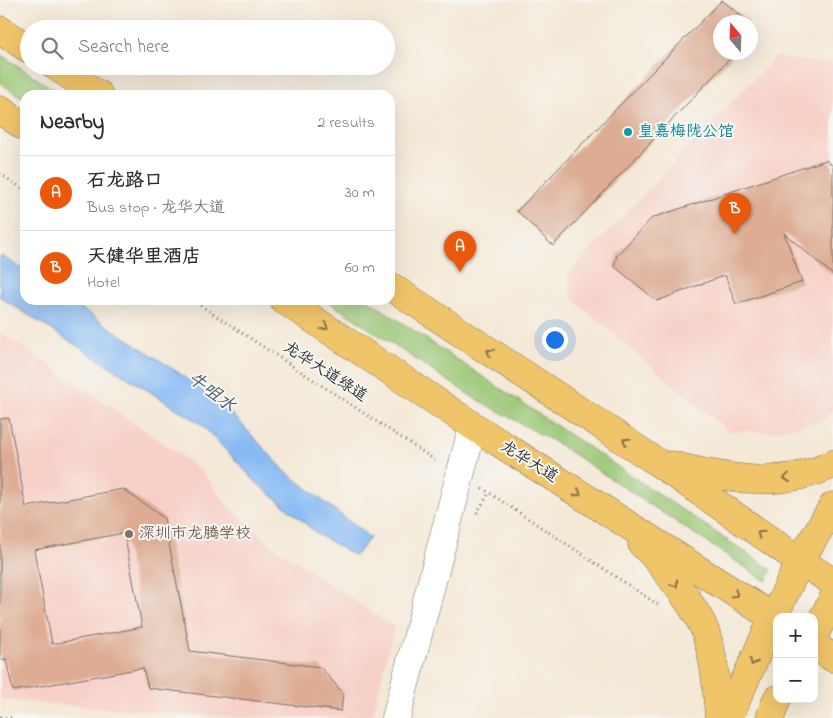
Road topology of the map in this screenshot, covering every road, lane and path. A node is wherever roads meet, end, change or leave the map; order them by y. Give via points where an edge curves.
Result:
1 (0, 30) edge
2 (20, 43) edge
3 (69, 75) edge
4 (91, 90) edge
5 (0, 110) edge
6 (20, 124) edge
7 (0, 174) edge
8 (20, 187) edge
9 (395, 289) edge
10 (200, 305) edge
11 (292, 305) edge
12 (473, 426) junction
13 (657, 462) junction
14 (833, 464) edge
15 (462, 477) junction
16 (833, 506) edge
17 (606, 510) junction
18 (800, 562) junction
19 (833, 582) edge
20 (833, 599) edge
21 (662, 607) dead end
22 (778, 613) edge
23 (773, 618) edge
24 (773, 623) edge
25 (818, 627) edge
26 (818, 649) edge
27 (833, 658) edge
28 (776, 703) edge
29 (0, 717) edge
30 (12, 718) edge
31 (396, 718) edge
32 (719, 718) edge
33 (728, 718) edge
34 (770, 718) edge

1 - 2 main road
3 - 4 main road
5 - 6 main road
7 - 8 path
13 -> 9 main road
10 - 15 path, 龙华大道绿道
11 -> 12 main road, 龙华大道
12 - 15 street
12 -> 17 main road, 龙华大道
14 -> 13 main road via 788,479 760,480
18 -> 13 main road
15 - 21 path, 龙华大道绿道
15 - 31 street
16 - 18 main road
17 -> 23 main road, 龙华大道
17 -> 32 main road via 652,554 704,630 716,677
18 - 19 main road
18 - 22 main road
20 - 25 main road
24 -> 33 main road
26 - 27 main road
28 - 34 main road
29 - 30 path

